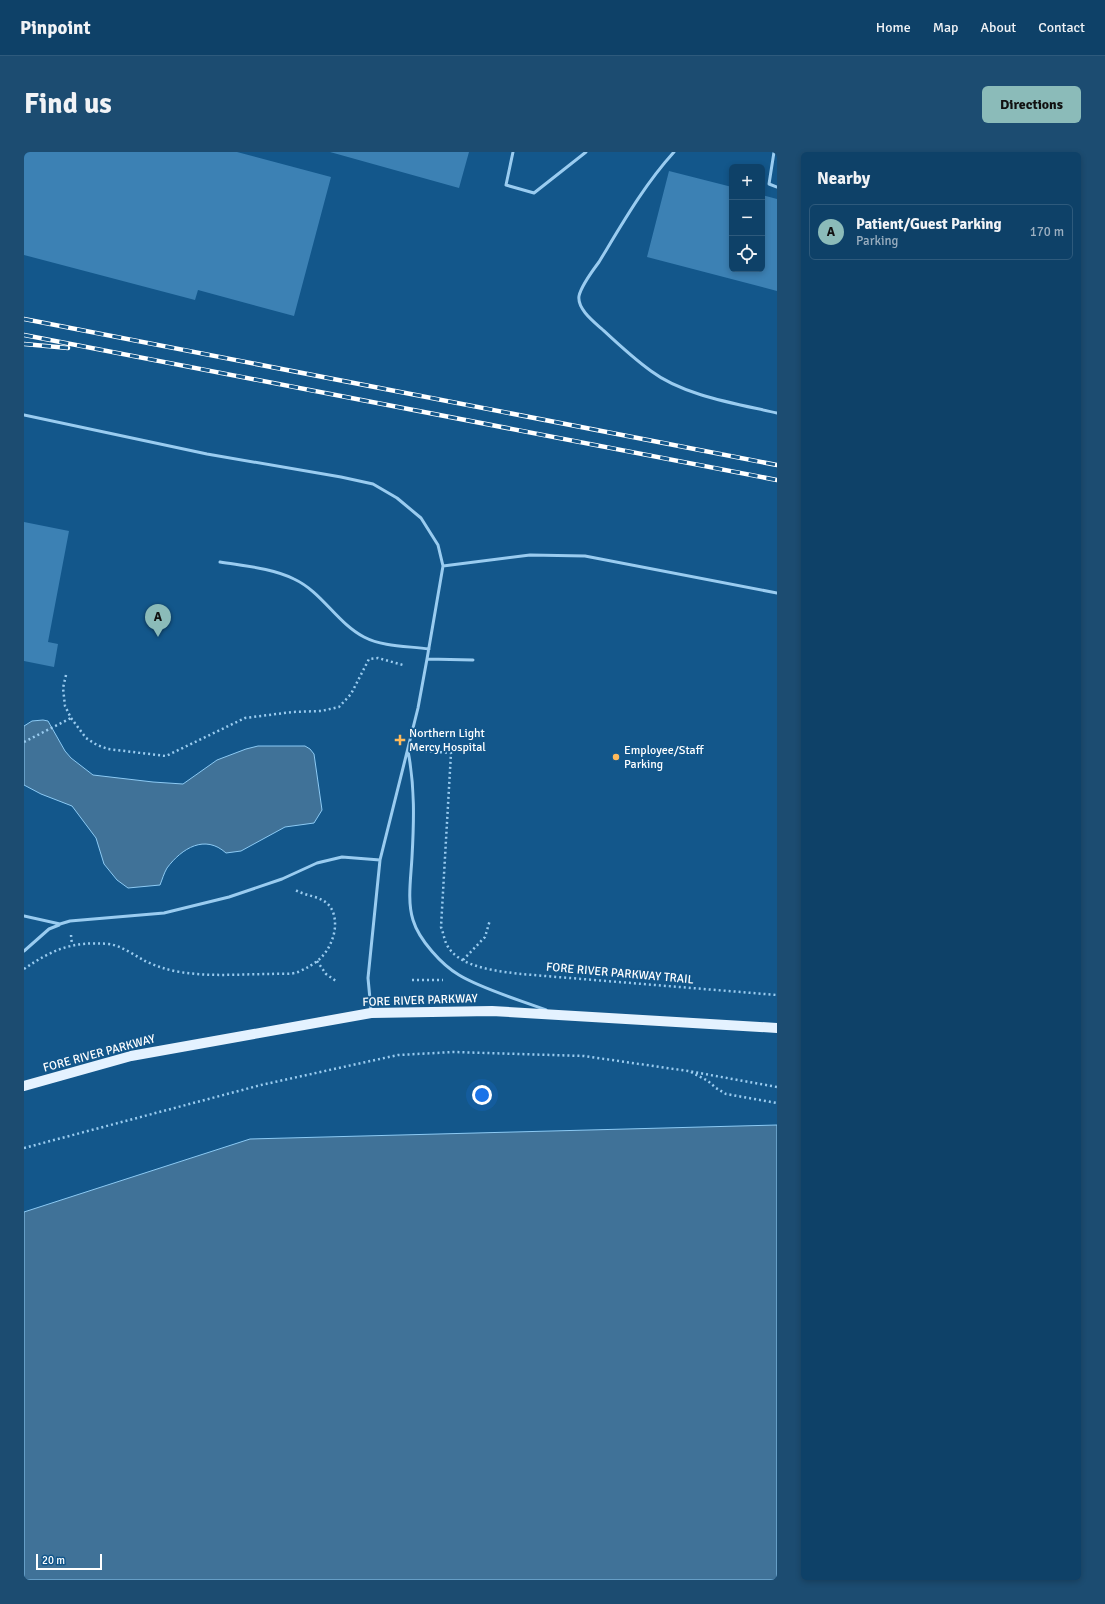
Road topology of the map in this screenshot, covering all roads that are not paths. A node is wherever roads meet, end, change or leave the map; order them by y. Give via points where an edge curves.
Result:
1 (513, 152) edge
2 (586, 152) edge
3 (674, 152) edge
4 (774, 152) edge
5 (777, 187) edge
6 (777, 413) edge
7 (24, 416) edge
8 (220, 562) dead end
9 (443, 566) junction
10 (777, 593) edge
11 (429, 649) junction
12 (427, 659) junction
13 (472, 660) dead end
14 (407, 750) junction
15 (380, 860) junction
16 (24, 916) edge
17 (60, 924) junction
18 (24, 951) edge
19 (371, 1013) junction
20 (556, 1014) junction
21 (777, 1028) edge
22 (24, 1086) edge

1 - 2 lane via 506,185 534,193
3 - 6 lane via 637,200 587,281 579,296 581,306 592,320 630,354 664,379 692,392
4 - 5 lane via 769,184
7 - 9 lane via 207,454 373,484 397,498 421,518 438,545
8 - 11 lane via 279,573 294,579 307,586 353,630 377,643
9 - 10 lane via 530,555 585,556
9 - 11 lane
11 - 12 lane
12 - 13 lane
12 - 14 lane
14 - 15 lane
14 - 20 lane via 415,805 410,898 413,921 438,958 459,975
15 - 17 lane via 342,857 317,863 282,879 201,905 164,913
15 - 19 lane via 368,978
16 - 17 lane
17 - 18 lane via 49,929
19 - 20 main road, FORE RIVER PARKWAY via 492,1011
19 - 22 main road, FORE RIVER PARKWAY via 131,1056
20 - 21 main road, FORE RIVER PARKWAY

